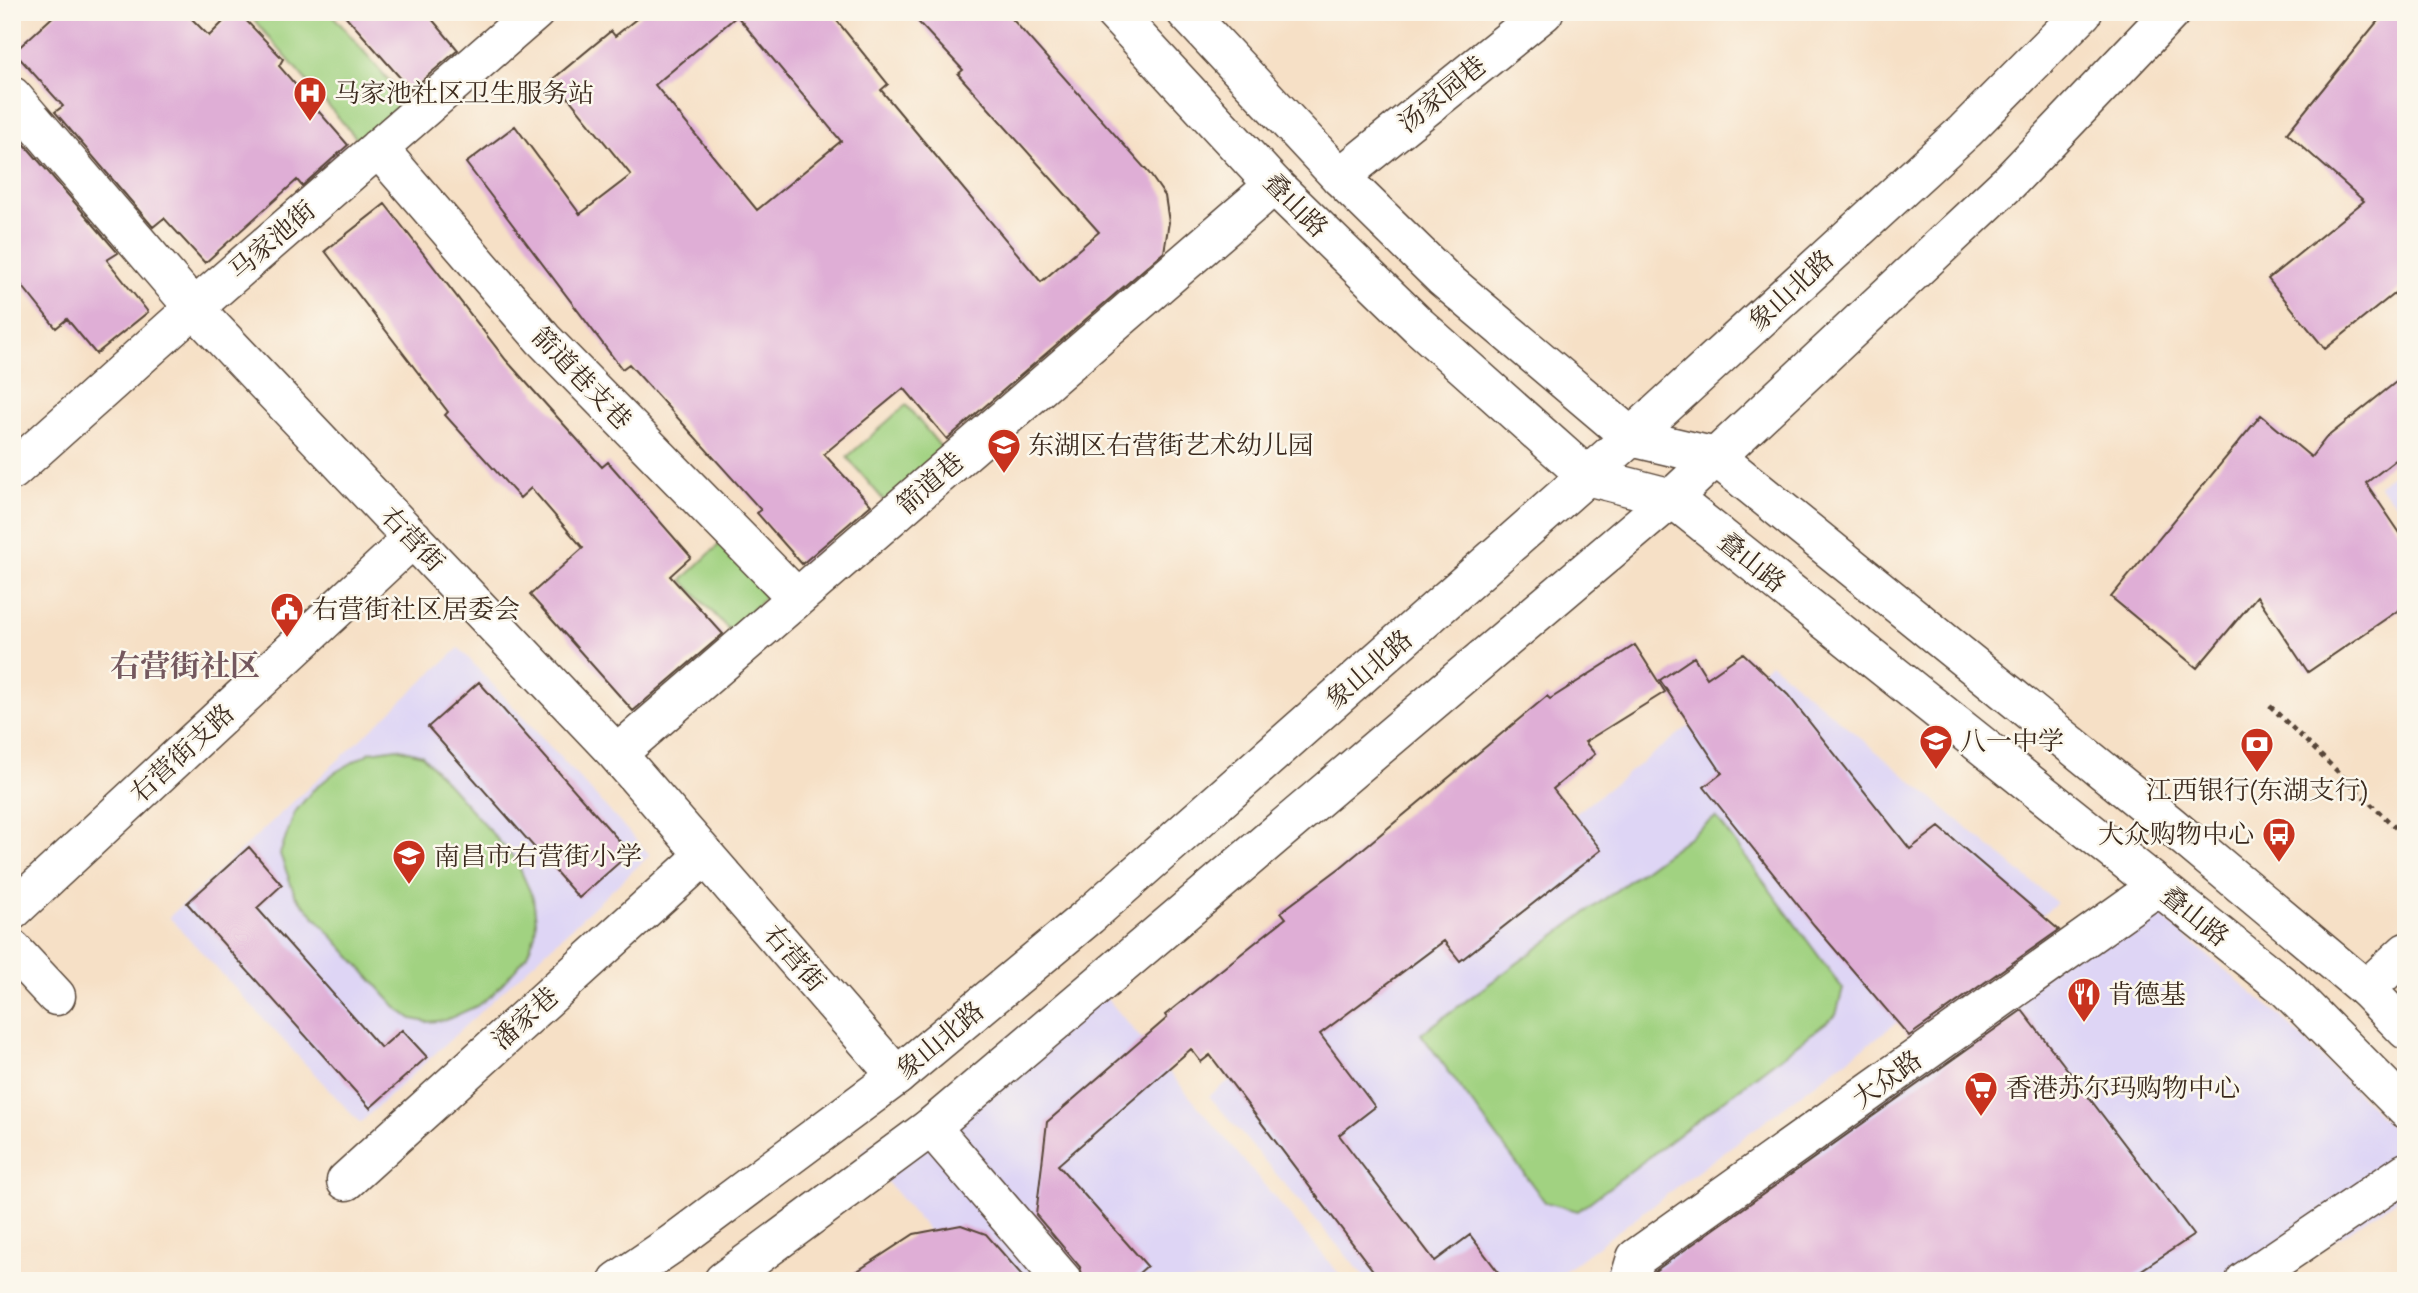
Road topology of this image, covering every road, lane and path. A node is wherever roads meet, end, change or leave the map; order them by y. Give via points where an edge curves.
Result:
1 (535, 12) edge
2 (1114, 12) edge
3 (1186, 12) edge
4 (1544, 12) edge
5 (2083, 12) edge
6 (2171, 12) edge
7 (12, 96) edge
8 (378, 148) junction
9 (1340, 177) junction
10 (1274, 185) junction
11 (194, 308) junction
12 (1631, 437) junction
13 (1716, 457) junction
14 (12, 471) edge
15 (1587, 476) junction
16 (1672, 498) junction
17 (413, 538) junction
18 (797, 598) junction
19 (2270, 706) dead end
20 (617, 754) junction
21 (2406, 838) edge
22 (705, 855) junction
23 (2158, 886) junction
24 (12, 911) edge
25 (12, 948) edge
26 (2406, 952) edge
27 (2366, 989) junction
28 (55, 996) dead end
29 (2406, 1030) edge
30 (897, 1076) junction
31 (2406, 1109) edge
32 (931, 1127) junction
33 (2406, 1172) edge
34 (346, 1181) dead end
35 (618, 1281) edge
36 (723, 1281) edge
37 (1063, 1281) edge
38 (1629, 1281) edge
39 (2245, 1281) edge

1 - 8 main road, 马家池街
2 - 10 main road, 叠山路
3 - 9 main road, 叠山路
4 - 9 main road, 汤家园巷
5 - 12 main road, 象山北路 via 1965,131
6 - 13 main road via 2009,182
7 - 11 main road, 右营街
8 - 11 main road, 马家池街
8 - 18 main road, 箭道巷支巷 via 543,339
9 - 12 main road, 叠山路 via 1443,278
10 - 15 main road, 叠山路 via 1419,326
10 - 18 main road, 箭道巷
11 - 14 main road, 马家池街
11 - 17 main road, 右营街
12 - 13 main road, 叠山路
12 - 15 main road, 象山北路
13 - 16 main road
13 - 27 main road, 叠山路
15 - 16 main road, 叠山路
15 - 30 main road, 象山北路 via 1089,916
16 - 23 main road, 叠山路
16 - 32 main road
17 - 20 main road, 右营街
17 - 24 main road, 右营街支路
18 - 20 main road, 箭道巷
19 - 21 path
20 - 22 main road, 右营街
22 - 30 main road, 右营街
22 - 34 main road, 潘家巷
23 - 31 main road, 叠山路 via 2287,989
23 - 38 main road, 大众路 via 1636,1258
25 - 28 main road
26 - 27 main road
27 - 29 main road, 叠山路
30 - 35 main road, 象山北路
32 - 36 main road
32 - 37 main road
33 - 39 main road

